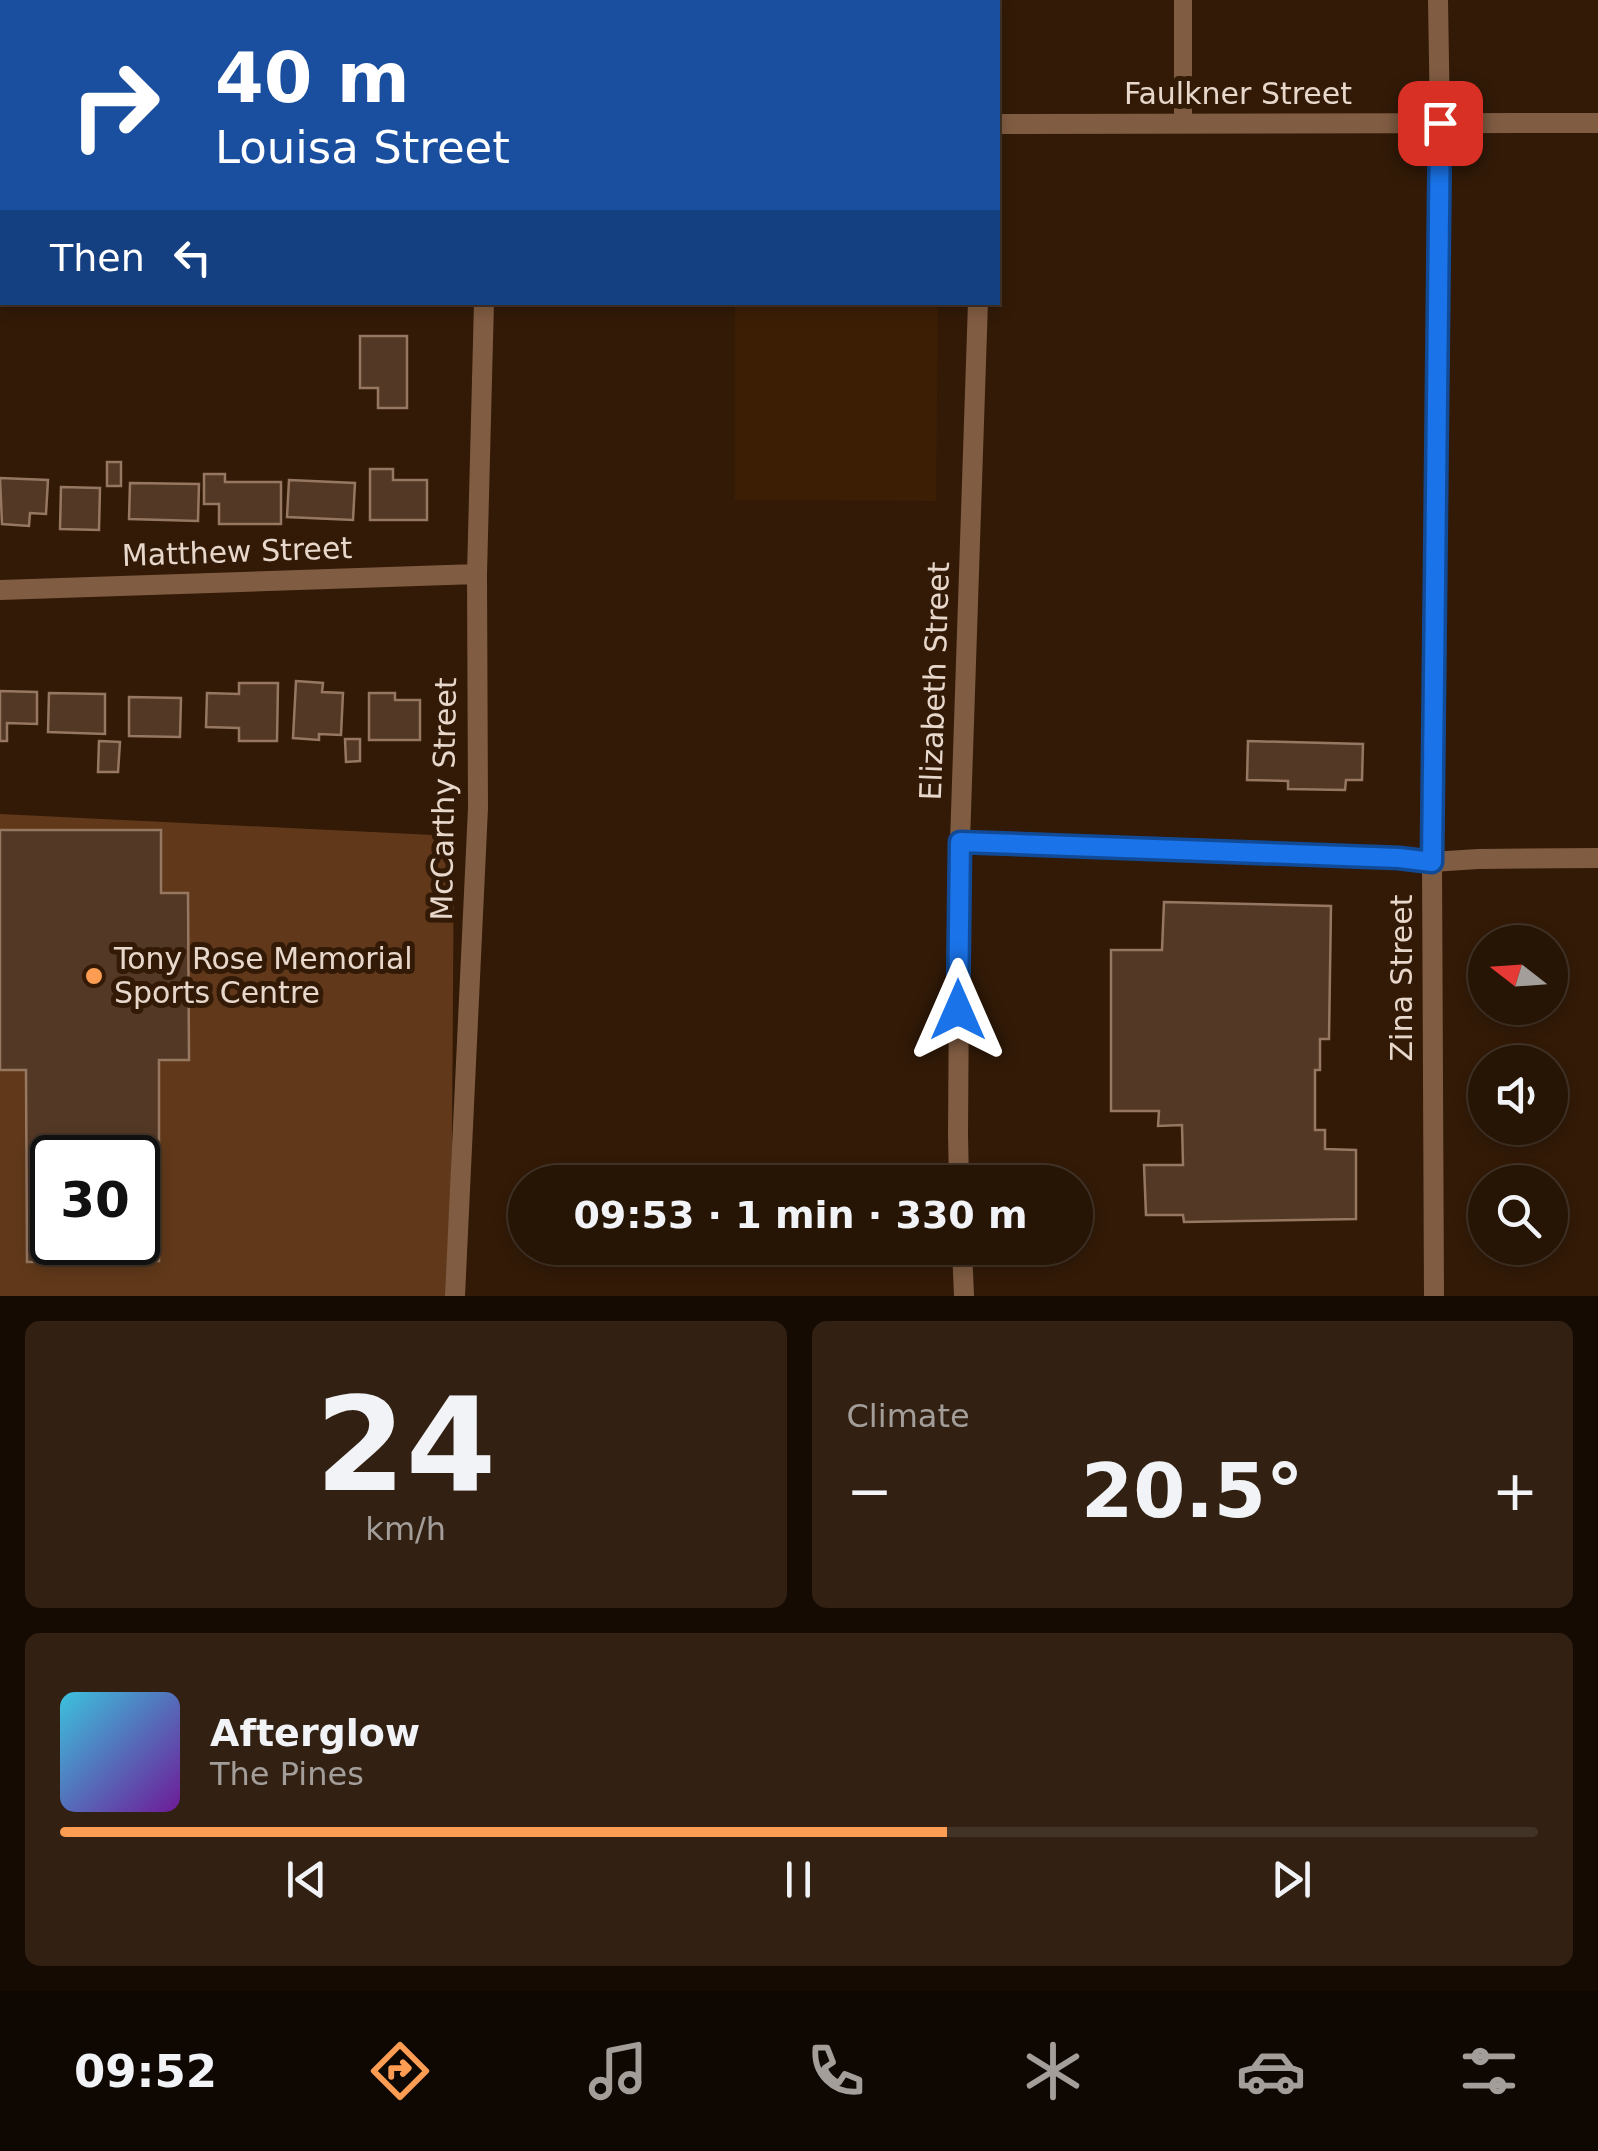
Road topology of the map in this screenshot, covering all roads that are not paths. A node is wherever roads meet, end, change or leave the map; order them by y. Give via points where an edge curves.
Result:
1 (1182, 0) edge
2 (1438, 0) edge
3 (1440, 123) junction
4 (1598, 123) edge
5 (1000, 124) edge
6 (1183, 124) junction
7 (484, 305) edge
8 (978, 305) edge
9 (477, 574) junction
10 (0, 590) edge
11 (960, 842) junction
12 (1598, 858) edge
13 (1432, 862) junction
14 (959, 1165) edge
15 (963, 1265) edge
16 (455, 1296) edge
17 (964, 1296) edge
18 (1434, 1296) edge

1 - 6 lane
2 - 3 street, Zina Street
3 - 4 street, Faulkner Street
3 - 6 street, Faulkner Street
3 - 13 street, Zina Street
5 - 6 street, Faulkner Street
7 - 9 street, McCarthy Street
8 - 11 street, Elizabeth Street
9 - 10 street, Matthew Street
9 - 16 street, McCarthy Street via 478,808
11 - 13 street
11 - 14 street, Elizabeth Street
12 - 13 street
13 - 18 street, Zina Street
15 - 17 street

